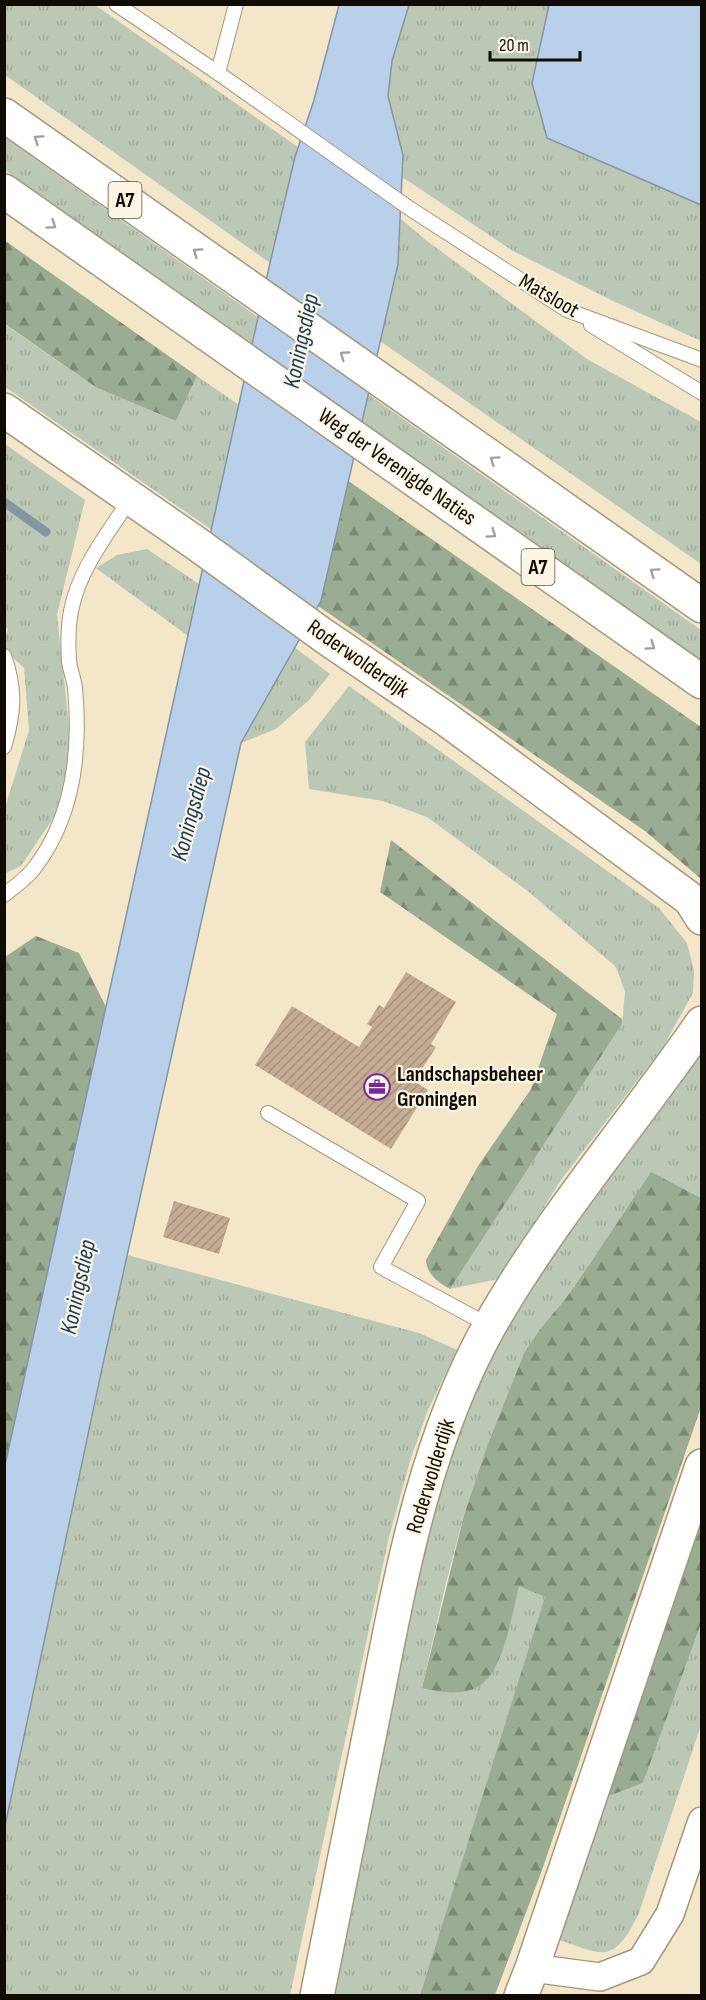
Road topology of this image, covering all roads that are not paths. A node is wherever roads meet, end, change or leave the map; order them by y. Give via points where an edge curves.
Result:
1 (116, 4) edge
2 (236, 4) edge
3 (218, 73) junction
4 (4, 115) edge
5 (4, 191) edge
6 (567, 310) junction
7 (702, 360) edge
8 (702, 393) edge
9 (4, 410) edge
10 (131, 498) junction
11 (702, 606) edge
12 (4, 656) edge
13 (702, 682) edge
14 (4, 747) edge
15 (4, 896) edge
16 (702, 918) edge
17 (702, 1023) edge
18 (268, 1113) dead end
19 (490, 1326) junction
20 (702, 1466) edge
21 (702, 1821) edge
22 (526, 1982) edge
23 (317, 1995) edge

1 - 3 lane, Matsloot
2 - 3 lane
3 - 6 lane, Matsloot via 409,208
11 -> 4 main road, A7
5 -> 13 main road, Weg der Verenigde Naties / A7
6 - 7 lane, Matsloot
6 - 8 lane
9 - 10 main road, Roderwolderdijk
10 - 15 lane via 90,561 72,610 68,636 75,688 76,745 63,818 30,873
10 - 16 main road, Roderwolderdijk via 447,719 690,899
12 - 14 lane via 13,681 11,723
17 - 19 main road, Roderwolderdijk via 561,1214
18 - 19 lane via 418,1201 381,1267
19 - 23 main road, Roderwolderdijk via 456,1395 428,1469 394,1609
20 - 22 main road
21 - 22 street via 670,1914 641,1961 600,1977

